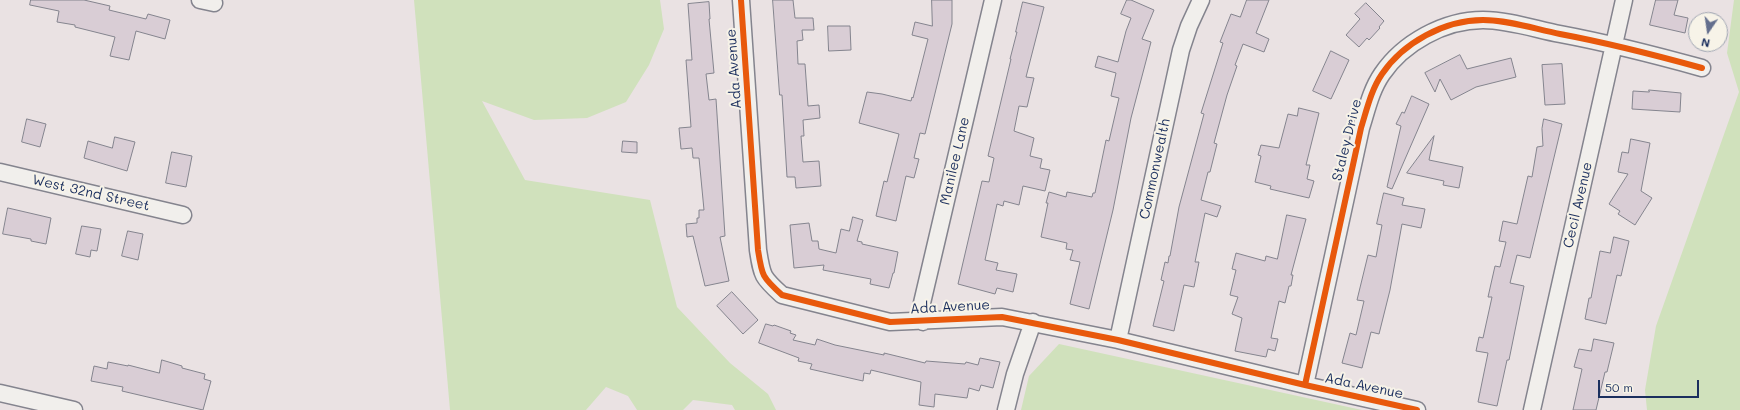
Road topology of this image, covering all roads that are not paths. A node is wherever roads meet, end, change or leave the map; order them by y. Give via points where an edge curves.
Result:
1 (741, 0) edge
2 (993, 0) edge
3 (1201, 0) edge
4 (1624, 0) edge
5 (1614, 44) junction
6 (1702, 68) dead end
7 (0, 172) edge
8 (183, 215) dead end
9 (923, 322) junction
10 (1034, 322) junction
11 (1118, 340) junction
12 (1305, 385) junction
13 (0, 393) edge
14 (74, 410) edge
15 (1006, 410) edge
16 (1417, 410) edge
17 (1532, 410) edge

1 - 9 street, Ada Avenue via 761,273 782,295 890,322
2 - 9 street, Manilee Lane via 922,303
3 - 11 street, Commonwealth via 1181,50
4 - 5 street, Cecil Avenue
5 - 6 street, Staley Drive
5 - 12 street, Staley Drive via 1483,20 1438,28 1400,54 1382,74 1371,95 1361,128
5 - 17 street, Cecil Avenue
7 - 8 street, West 32nd Street
9 - 10 street, Ada Avenue via 1002,316
10 - 11 street, Ada Avenue
10 - 15 street via 1015,374
11 - 12 street, Ada Avenue
12 - 16 street, Ada Avenue
13 - 14 street

